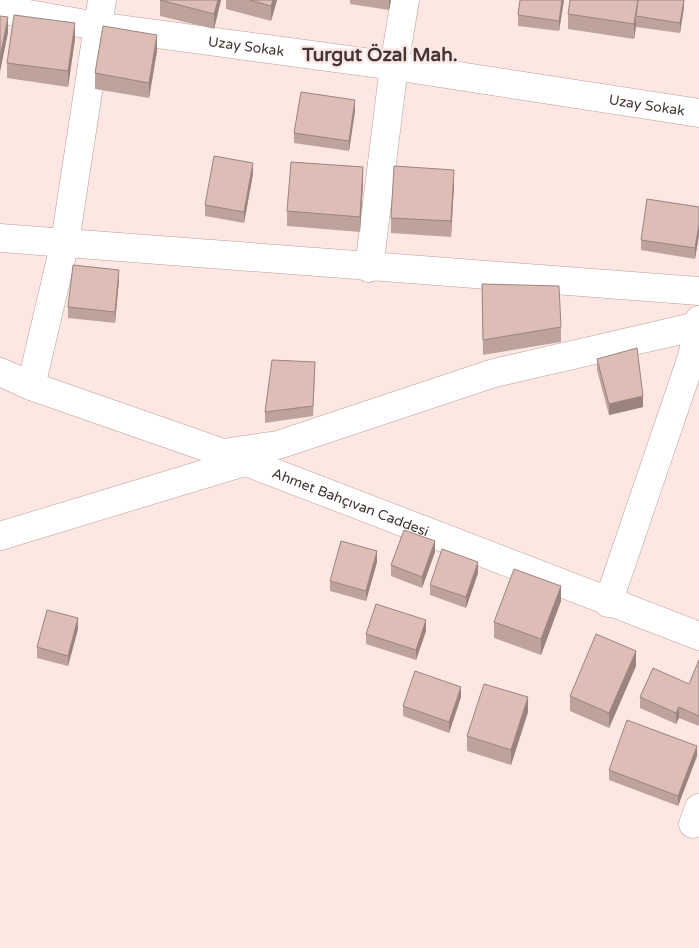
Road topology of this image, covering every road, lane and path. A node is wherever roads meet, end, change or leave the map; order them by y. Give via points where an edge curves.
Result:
1 (102, 0) edge
2 (405, 0) edge
3 (0, 9) edge
4 (97, 26) junction
5 (394, 66) junction
6 (699, 113) edge
7 (0, 238) edge
8 (64, 242) junction
9 (369, 268) junction
10 (699, 291) edge
11 (698, 323) edge
12 (695, 358) edge
13 (0, 372) edge
14 (31, 386) junction
15 (233, 457) junction
16 (0, 536) edge
17 (608, 603) junction
18 (699, 636) edge

1 - 4 street
2 - 5 street
3 - 4 street, Uzay Sokak
4 - 5 street, Uzay Sokak
4 - 8 street
5 - 6 street, Uzay Sokak
5 - 9 street
7 - 8 street
8 - 9 street
8 - 14 street
9 - 10 street
11 - 12 street
11 - 15 street via 494,373
12 - 17 street
13 - 14 street, Ahmet Bahçıvan Caddesi
14 - 15 street, Ahmet Bahçıvan Caddesi
15 - 16 street
15 - 17 street, Ahmet Bahçıvan Caddesi
17 - 18 street, Ahmet Bahçıvan Caddesi

